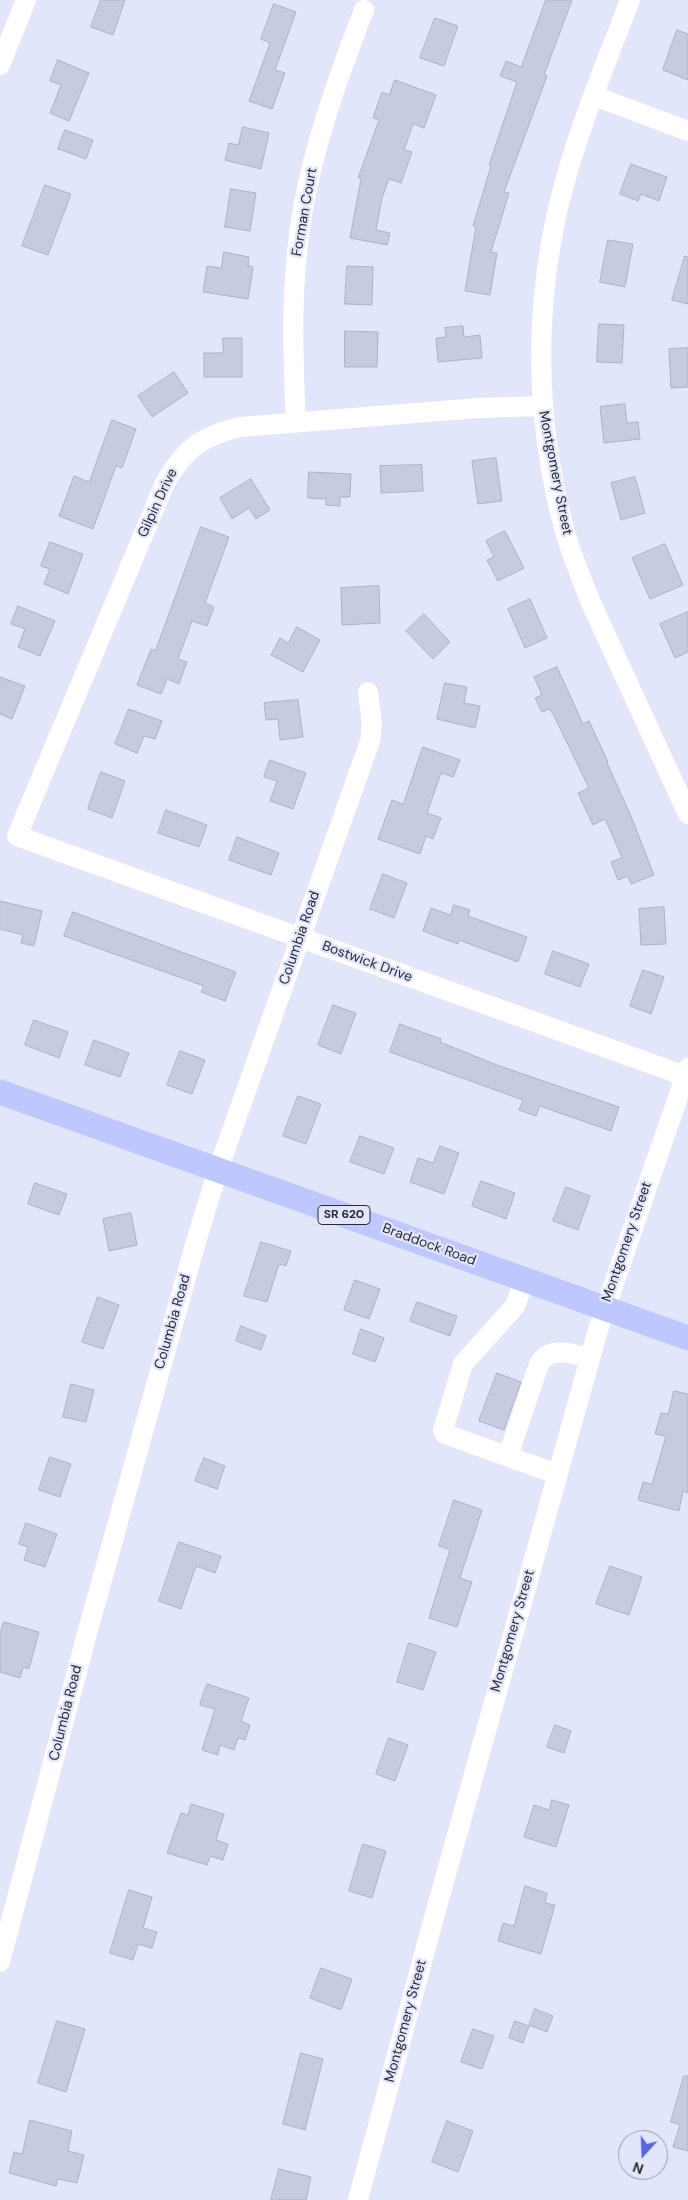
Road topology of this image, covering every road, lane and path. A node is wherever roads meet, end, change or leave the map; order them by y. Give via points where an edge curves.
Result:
1 (26, 0) edge
2 (630, 0) edge
3 (364, 10) dead end
4 (0, 64) edge
5 (594, 96) junction
6 (688, 131) edge
7 (542, 406) junction
8 (296, 422) junction
9 (368, 692) dead end
10 (688, 814) edge
11 (17, 836) joint
12 (299, 938) junction
13 (687, 1074) edge
14 (0, 1092) edge
15 (218, 1170) junction
16 (525, 1279) junction
17 (604, 1308) junction
18 (688, 1338) edge
19 (590, 1358) junction
20 (508, 1456) junction
21 (557, 1474) junction
22 (0, 1962) edge
23 (358, 2200) edge

1 - 4 street
2 - 5 street, Montgomery Street
3 - 8 street, Forman Court via 322,126 307,184 293,314
5 - 6 street
5 - 7 street, Montgomery Street via 564,184 546,272 540,361
7 - 8 street, Gilpin Drive
7 - 10 street, Montgomery Street via 546,442 565,532 578,570
8 - 11 street, Gilpin Drive via 240,426 218,432 202,440 175,464
9 - 12 street, Columbia Road via 372,724 370,741
11 - 12 street, Bostwick Drive
12 - 13 street, Bostwick Drive
12 - 15 street, Columbia Road
13 - 17 street, Montgomery Street
14 - 15 main road, Braddock Road / SR 620
15 - 16 main road, Braddock Road / SR 620
15 - 22 street, Columbia Road via 88,1630
16 - 17 main road, Braddock Road / SR 620
16 - 20 street via 515,1306 464,1364 443,1430 446,1434
17 - 18 main road, Braddock Road / SR 620
17 - 19 street, Montgomery Street
19 - 20 street via 564,1352 552,1352 544,1357
19 - 21 street, Montgomery Street
20 - 21 street
21 - 23 street, Montgomery Street

